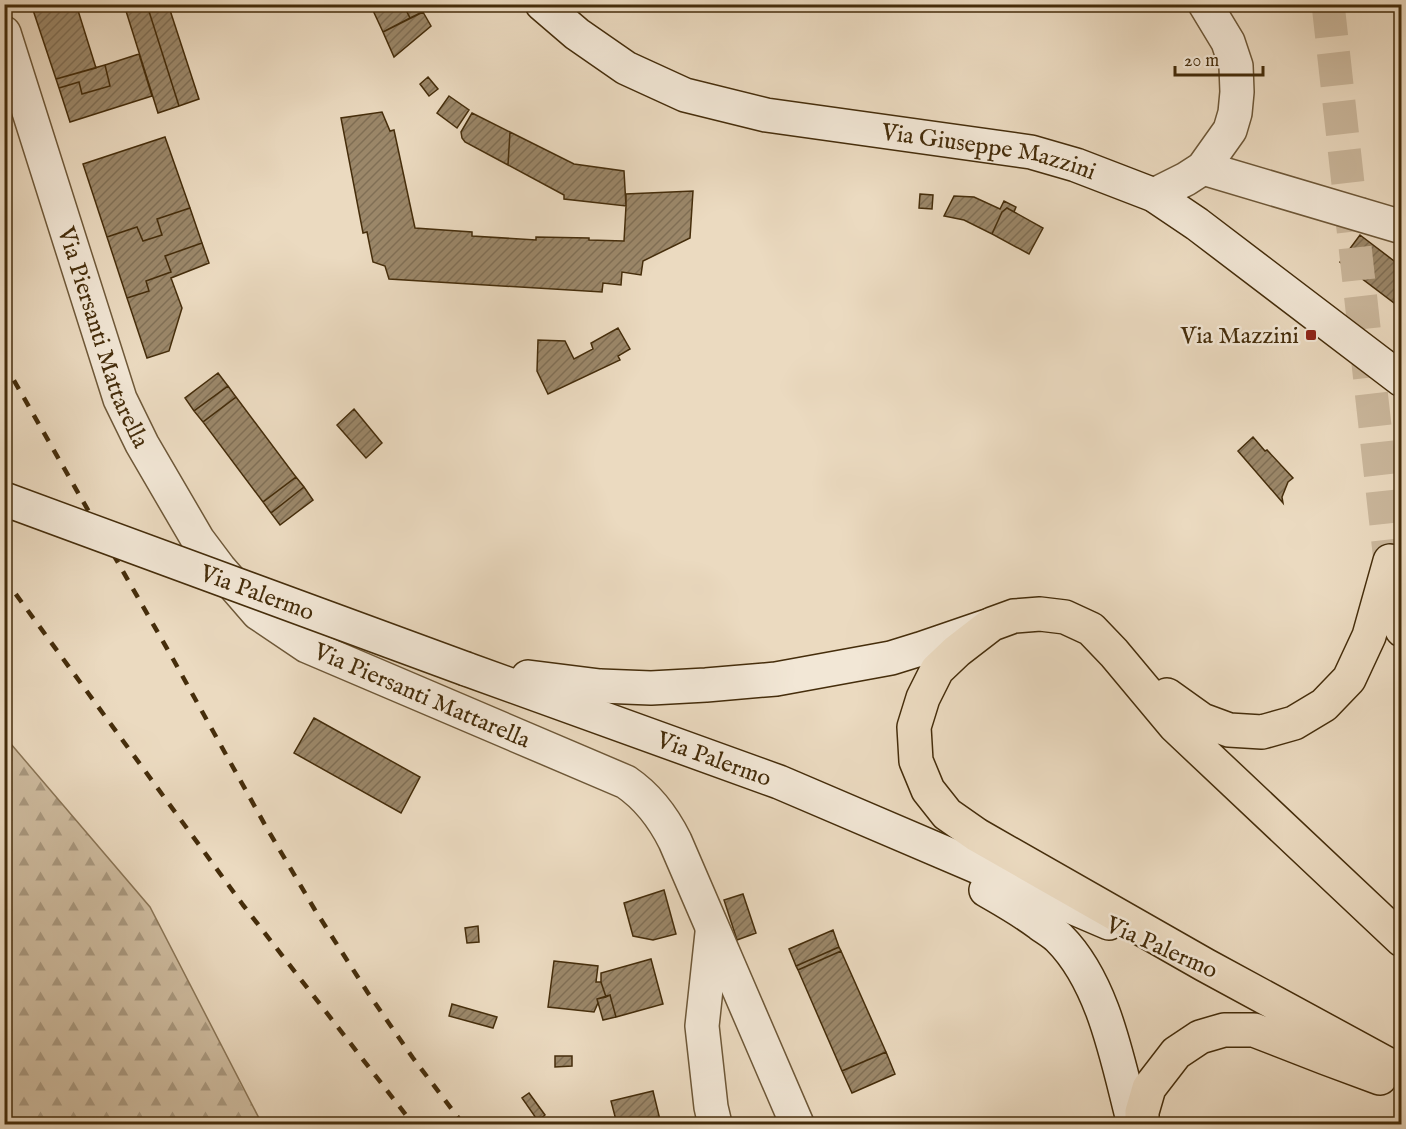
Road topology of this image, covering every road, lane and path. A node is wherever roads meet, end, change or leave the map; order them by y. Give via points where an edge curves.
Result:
1 (542, 4) edge
2 (1205, 4) edge
3 (4, 33) edge
4 (1203, 168) junction
5 (1154, 195) junction
6 (1401, 228) edge
7 (1401, 380) edge
8 (4, 498) edge
9 (992, 624) junction
10 (1401, 630) edge
11 (1113, 653) junction
12 (466, 669) junction
13 (862, 818) junction
14 (712, 928) junction
15 (1401, 940) edge
16 (1205, 965) junction
17 (1314, 1024) junction
18 (1401, 1046) edge
19 (1401, 1072) edge
20 (1401, 1086) edge
21 (715, 1125) edge
22 (797, 1125) edge
23 (1134, 1125) edge
24 (1142, 1125) edge

1 - 5 street, Via Giuseppe Mazzini via 626,68 685,95 766,115 1032,152
2 - 4 street via 1228,42 1236,66 1237,92 1230,130
3 - 14 street, Via Piersanti Mattarella via 120,399 198,540 219,568 258,613 307,646 626,782 640,792 666,823
4 - 5 street
4 - 6 street
5 - 7 street, Via Giuseppe Mazzini
8 - 12 street, Via Palermo, bridge
9 - 11 main road via 1014,616 1065,617 1091,629
9 - 12 street via 891,658 776,680 706,686 600,686
9 - 16 main road via 937,670 923,698 914,727 916,761 928,790 947,814 977,836
10 - 11 main road via 1390,561 1369,636 1349,679 1324,705 1294,723 1262,732 1229,730 1202,720
11 - 15 main road via 1175,726
12 - 13 street, Via Palermo via 779,782
13 - 16 street, Via Palermo
13 - 23 street via 1021,910 1059,938 1085,970 1101,1005
14 - 21 street via 702,1026
14 - 22 street, Via Piersanti Mattarella
16 - 17 main road, Via Palermo
17 - 18 main road
17 - 19 main road, Via Palermo
20 - 24 main road via 1254,1030 1224,1030 1200,1037 1176,1053 1149,1088

